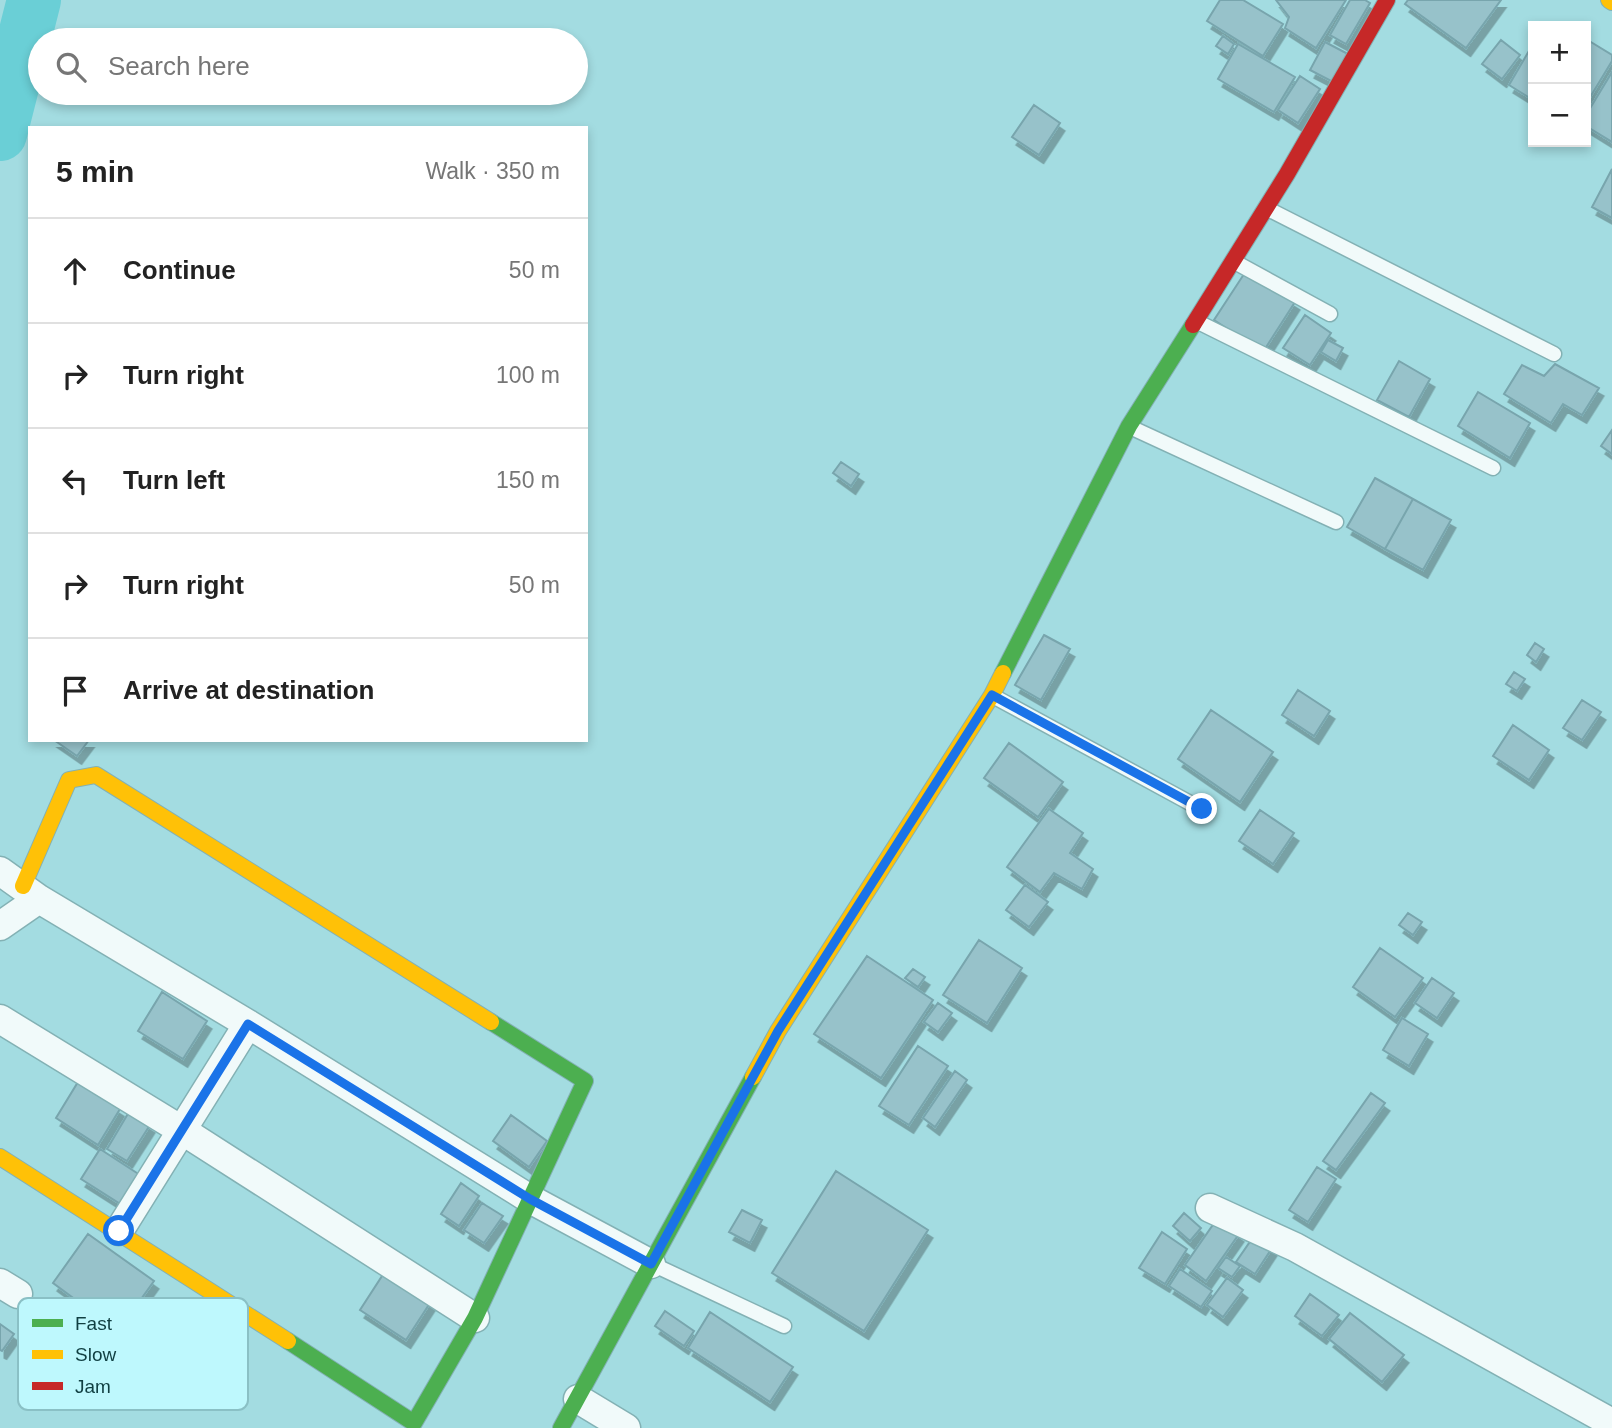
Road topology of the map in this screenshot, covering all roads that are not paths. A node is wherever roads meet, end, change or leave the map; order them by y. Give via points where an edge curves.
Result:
1 (1387, 0) edge
2 (1265, 208) junction
3 (1232, 261) junction
4 (1330, 314) dead end
5 (1195, 320) junction
6 (1553, 354) dead end
7 (1129, 426) junction
8 (1493, 468) dead end
9 (1336, 522) dead end
10 (992, 695) junction
11 (1202, 809) dead end
12 (20, 885) edge
13 (0, 926) edge
14 (0, 1019) edge
15 (248, 1024) junction
16 (183, 1131) junction
17 (0, 1157) edge
18 (530, 1199) junction
19 (1210, 1208) dead end
20 (119, 1231) junction
21 (651, 1264) junction
22 (222, 1298) edge
23 (248, 1315) edge
24 (475, 1318) junction
25 (784, 1326) dead end
26 (578, 1399) junction
27 (1612, 1423) edge
28 (561, 1428) edge
29 (626, 1428) edge

1 - 2 street
2 - 3 street
2 - 6 lane
3 - 4 lane
3 - 5 street
5 - 7 street
5 - 8 lane
7 - 9 lane
7 - 10 street
10 - 11 lane
10 - 21 street via 778,1031
12 - 13 street
12 - 15 street
12 - 18 street via 69,780 96,775 108,782 585,1081
14 - 16 street
15 - 16 street
15 - 18 street
16 - 20 street
16 - 24 street
17 - 20 street
18 - 21 street
18 - 24 street
19 - 27 street via 1295,1247
20 - 22 street
21 - 25 lane
21 - 26 street
23 - 24 street via 414,1423
26 - 28 street
26 - 29 street

